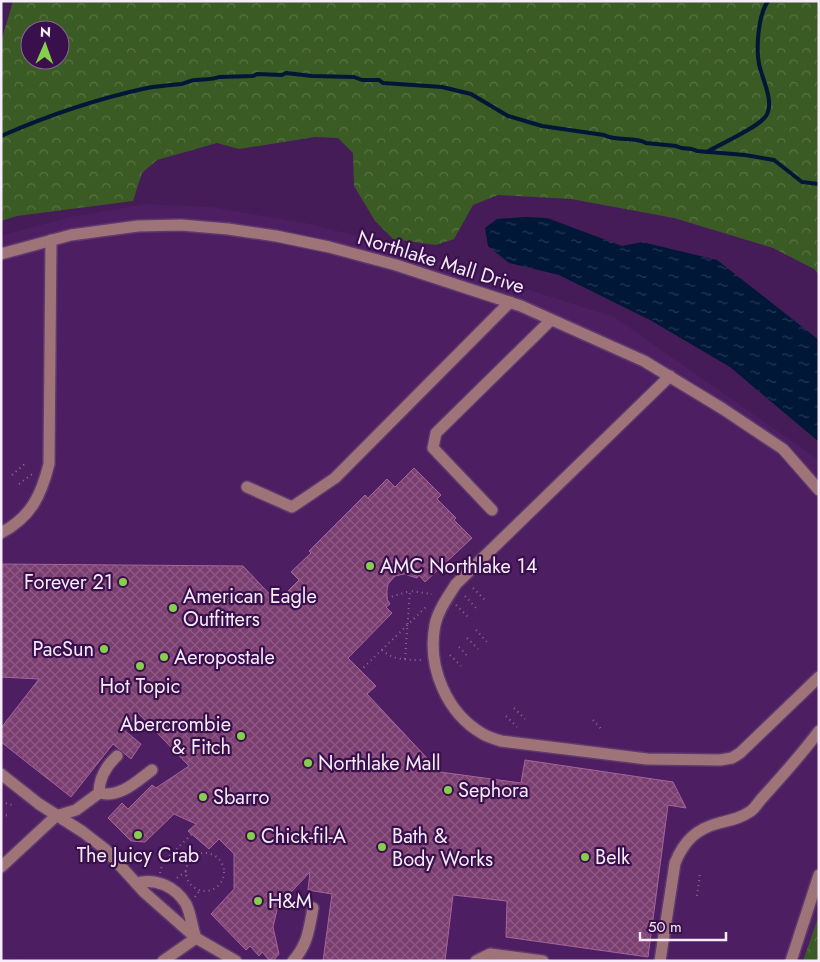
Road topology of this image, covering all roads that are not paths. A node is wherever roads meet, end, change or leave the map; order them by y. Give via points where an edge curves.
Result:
1 (50, 240) junction
2 (1, 254) edge
3 (510, 302) junction
4 (551, 320) junction
5 (670, 376) junction
6 (247, 487) dead end
7 (819, 490) edge
8 (492, 510) dead end
9 (1, 533) edge
10 (819, 677) edge
11 (819, 731) edge
12 (117, 756) dead end
13 (152, 770) dead end
14 (1, 774) edge
15 (99, 793) junction
16 (56, 816) junction
17 (1, 867) edge
18 (819, 875) edge
19 (136, 883) junction
20 (313, 908) dead end
21 (196, 938) junction
22 (163, 961) edge
23 (236, 961) edge
24 (293, 961) edge
25 (476, 961) edge
26 (543, 961) edge
27 (660, 961) edge
28 (791, 961) edge

1 - 2 street, Northlake Mall Drive
1 - 3 street, Northlake Mall Drive via 138,226 228,229 346,252
1 - 9 street via 49,464 38,500 24,517
3 - 4 street, Northlake Mall Drive
3 - 6 street via 335,478 292,507
4 - 5 street, Northlake Mall Drive via 644,361
4 - 8 street via 436,433 433,448
5 - 7 street, Northlake Mall Drive via 782,449
5 - 10 street via 456,584 435,625 437,674 445,695 482,734 501,741 647,759 720,760 740,753
11 - 27 street via 753,810 687,839 675,862
12 - 15 street via 101,778
13 - 15 street via 116,793
14 - 16 street
15 - 16 street via 76,810
16 - 17 street
16 - 19 street via 105,849
18 - 28 street
19 - 21 street
19 - 21 street via 146,880 170,887 186,906
20 - 24 street via 308,937 303,950
21 - 22 street
21 - 23 street
25 - 26 street via 490,954

